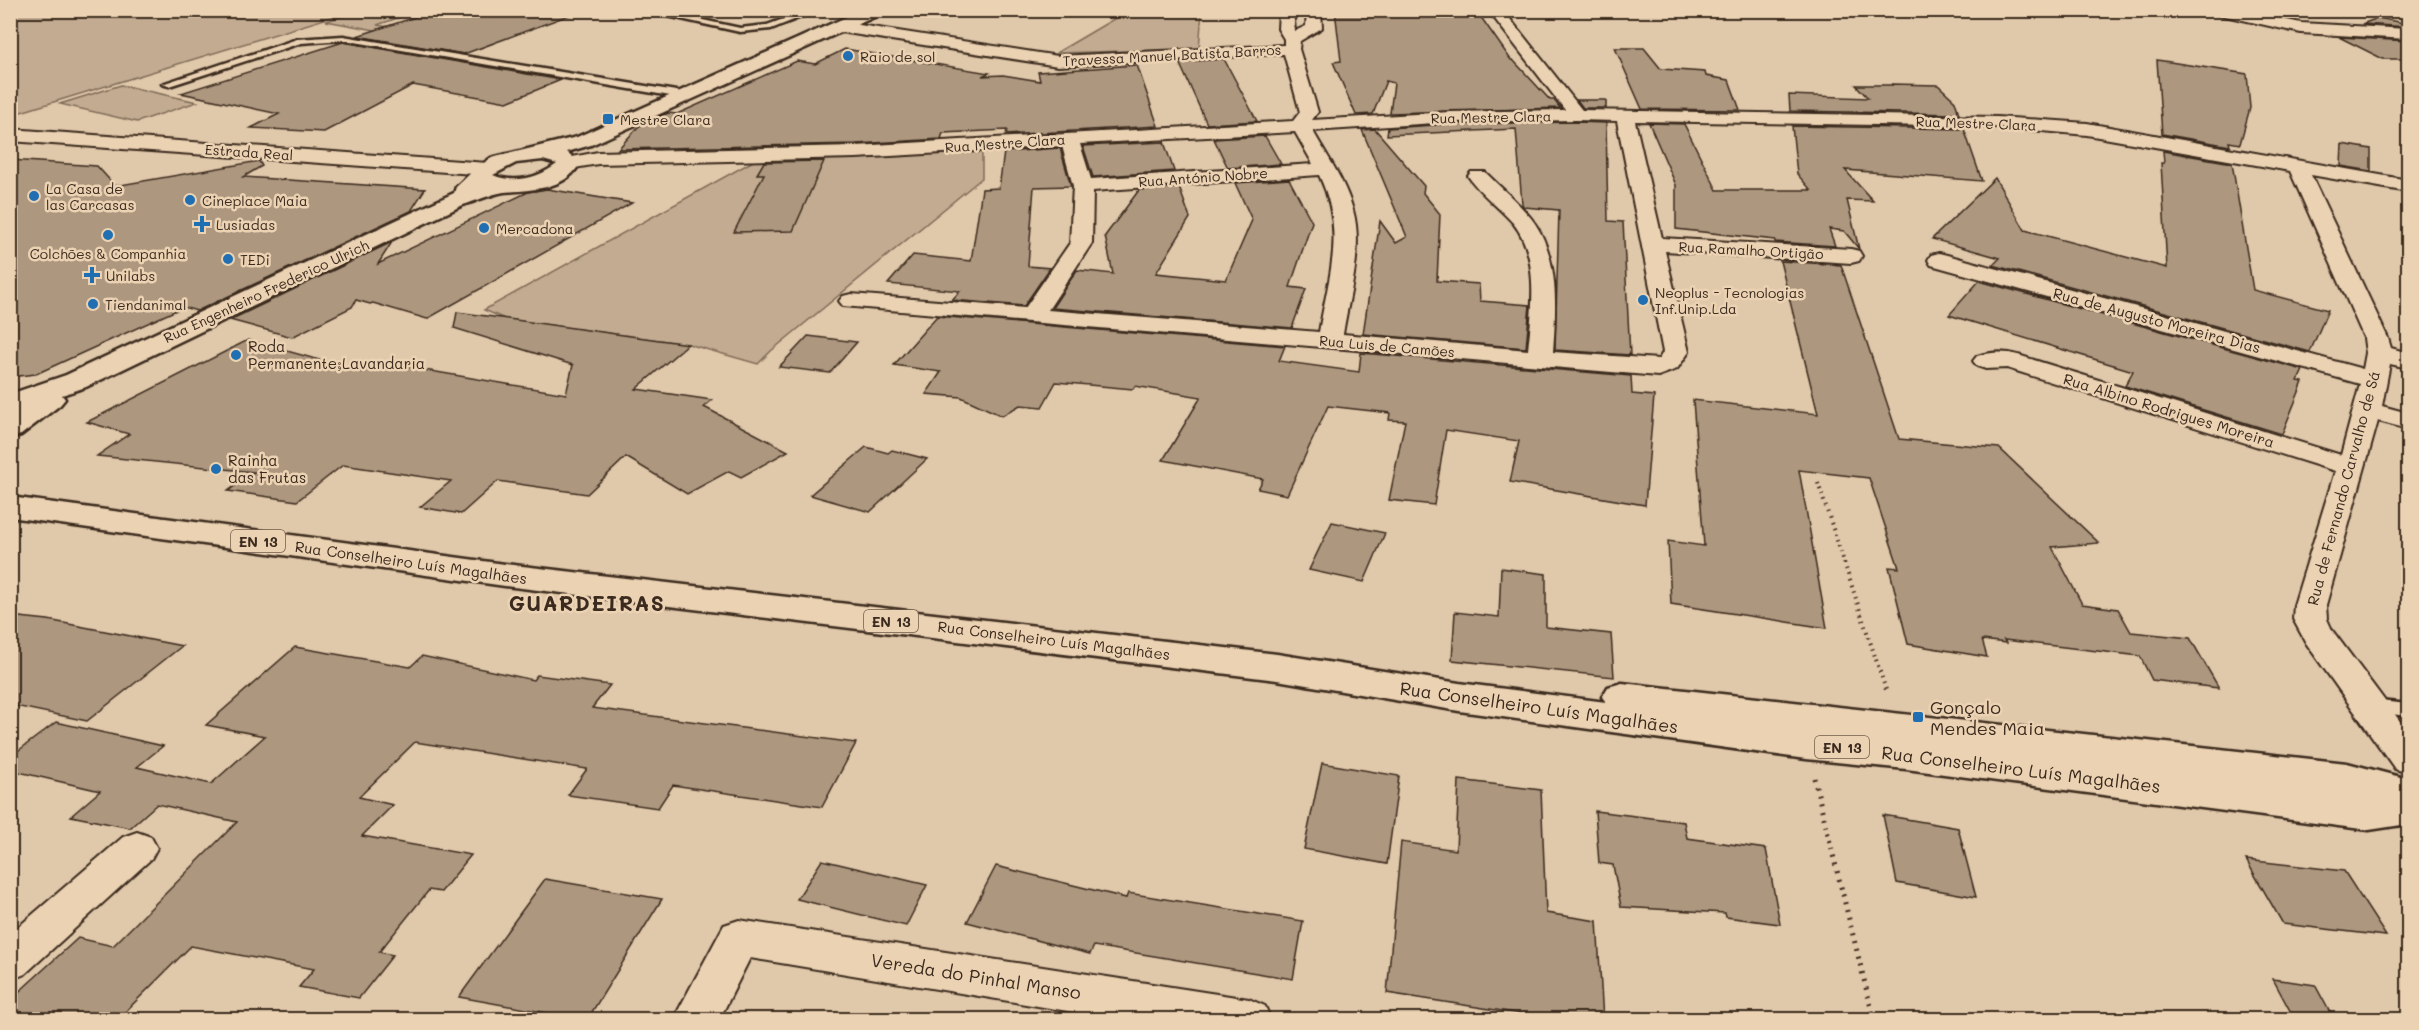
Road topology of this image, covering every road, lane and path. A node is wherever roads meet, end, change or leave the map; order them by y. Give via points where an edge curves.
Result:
1 (643, 10) edge
2 (816, 10) edge
3 (853, 10) edge
4 (1286, 10) edge
5 (1314, 10) edge
6 (1495, 10) edge
7 (2216, 10) edge
8 (875, 12) edge
9 (840, 27) junction
10 (2368, 31) junction
11 (2409, 34) edge
12 (1292, 44) junction
13 (2398, 47) dead end
14 (166, 84) dead end
15 (688, 96) junction
16 (1576, 115) junction
17 (1625, 117) junction
18 (1300, 124) junction
19 (10, 135) edge
20 (30, 136) junction
21 (1069, 139) junction
22 (584, 141) junction
23 (10, 142) edge
24 (540, 154) junction
25 (567, 161) junction
26 (2298, 167) junction
27 (1324, 169) junction
28 (485, 172) junction
29 (1478, 176) dead end
30 (504, 185) junction
31 (1083, 186) junction
32 (2409, 186) edge
33 (455, 200) junction
34 (1652, 244) junction
35 (1851, 256) dead end
36 (1939, 260) dead end
37 (851, 301) dead end
38 (1032, 316) junction
39 (1330, 341) junction
40 (1540, 359) junction
41 (1986, 361) dead end
42 (2409, 361) edge
43 (76, 381) junction
44 (2374, 381) junction
45 (10, 404) edge
46 (2409, 421) edge
47 (10, 429) edge
48 (2351, 467) junction
49 (1818, 483) dead end
50 (10, 507) edge
51 (1277, 667) junction
52 (1890, 702) dead end
53 (2368, 706) junction
54 (2409, 710) edge
55 (1806, 744) junction
56 (2409, 759) edge
57 (2409, 795) edge
58 (2409, 808) edge
59 (137, 848) dead end
60 (10, 961) edge
61 (695, 1020) edge
62 (1249, 1020) edge
63 (1874, 1020) edge

1 - 2 lane via 740,30 768,27
3 - 8 lane
4 - 12 street via 1286,29
5 - 12 street via 1314,28
6 - 16 street
7 - 10 street via 2290,26
8 - 9 main road, Rua Engenheiro Frederico Ulrich
9 - 12 street, Travessa Manuel Batista Barros via 1058,61
9 - 15 main road, Rua Engenheiro Frederico Ulrich
10 - 11 street
10 - 13 street
12 - 18 street via 1309,112
14 - 15 lane via 300,41 343,38
15 - 22 main road, Rua Engenheiro Frederico Ulrich
16 - 17 street, Rua Mestre Clara
16 - 18 street, Rua Mestre Clara
17 - 26 street, Rua Mestre Clara via 2046,125
17 - 34 street, Rua Luis de Camões
18 - 21 street, Rua Mestre Clara
18 - 27 street
19 - 20 street, Estrada Real
20 - 23 lane
20 - 28 street, Estrada Real
21 - 25 street, Rua Mestre Clara via 856,152
21 - 31 street
22 - 24 main road, Rua Engenheiro Frederico Ulrich
22 - 25 main road, Rua Engenheiro Frederico Ulrich
24 - 25 main road, Rua Engenheiro Frederico Ulrich
24 - 28 main road, Rua Engenheiro Frederico Ulrich via 514,157
25 - 30 main road, Rua Engenheiro Frederico Ulrich via 562,172 543,180
26 - 32 street, Rua Mestre Clara
26 - 44 street, Rua de Fernando Carvalho de Sá via 2376,338
27 - 31 street, Rua António Nobre
27 - 39 street via 1335,189 1346,233
28 - 30 main road via 488,182
28 - 33 main road, Rua Engenheiro Frederico Ulrich
29 - 40 street via 1525,224 1533,242 1545,290
30 - 33 main road, Rua Engenheiro Frederico Ulrich
31 - 38 street via 1081,243
33 - 43 main road, Rua Engenheiro Frederico Ulrich
34 - 35 street, Rua Ramalho Ortigão
34 - 40 street, Rua Luis de Camões via 1676,352 1674,358 1668,364 1644,368
36 - 44 street, Rua de Augusto Moreira Dias
37 - 38 street, Rua Luis de Camões
38 - 39 street, Rua Luis de Camões
39 - 40 street, Rua Luis de Camões
41 - 48 street, Rua Albino Rodrigues Moreira via 2009,360
42 - 44 street
43 - 45 main road, Rua Engenheiro Frederico Ulrich
43 - 47 main road, Rua Engenheiro Frederico Ulrich
44 - 46 street
44 - 48 street, Rua de Fernando Carvalho de Sá
48 - 53 street, Rua de Fernando Carvalho de Sá via 2310,605 2310,619
49 - 52 path
50 - 51 main road, Rua Conselheiro Luís Magalhães / EN 13 via 505,575
51 - 55 main road, Rua Conselheiro Luís Magalhães / EN 13 via 1459,697
51 - 57 main road, Rua Conselheiro Luís Magalhães / EN 13 via 1454,678 2348,779
53 - 54 lane
53 - 56 street, Rua de Fernando Carvalho de Sá
55 - 58 main road, Rua Conselheiro Luís Magalhães / EN 13 via 2368,813
55 - 63 path
59 - 60 street
61 - 62 street, Vereda do Pinhal Manso via 739,938

